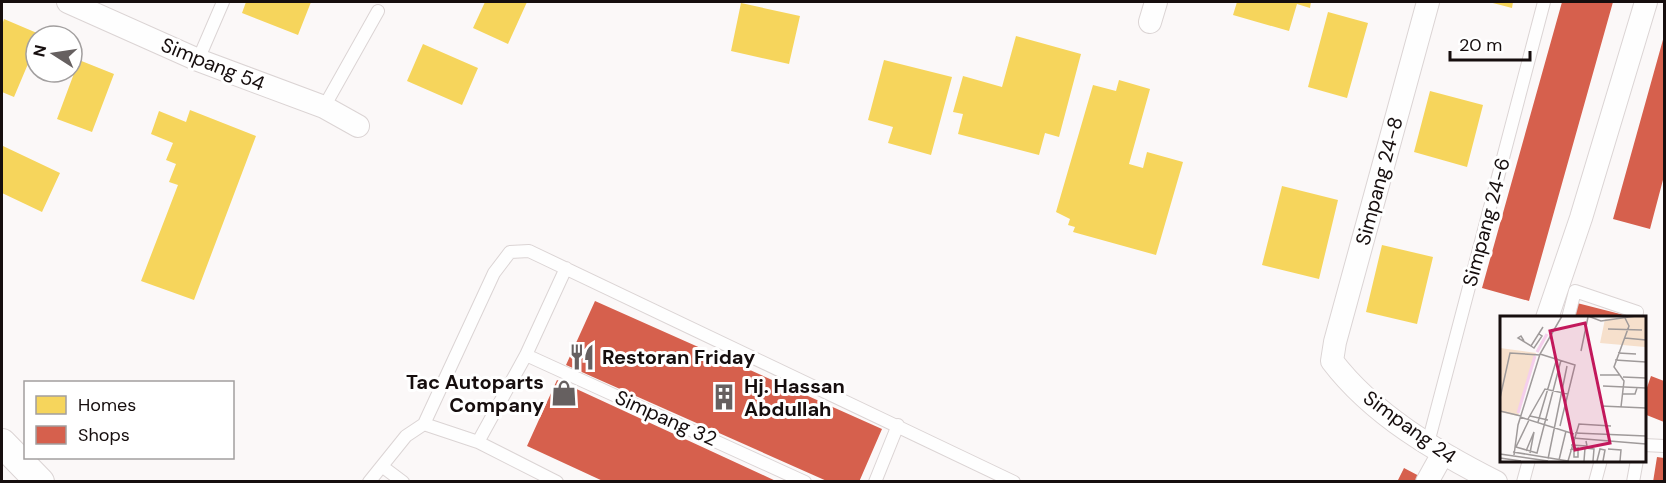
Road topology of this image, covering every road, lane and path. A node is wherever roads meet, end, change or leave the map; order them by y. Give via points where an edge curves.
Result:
1 (68, 2) edge
2 (223, 2) edge
3 (1428, 2) edge
4 (1544, 2) edge
5 (1646, 2) edge
6 (378, 11) dead end
7 (198, 60) junction
8 (324, 107) junction
9 (358, 126) dead end
10 (566, 268) junction
11 (1548, 316) edge
12 (1569, 316) edge
13 (1636, 316) edge
14 (526, 355) junction
15 (1332, 361) joint
16 (424, 424) junction
17 (898, 425) junction
18 (478, 442) junction
19 (2, 443) edge
20 (1645, 445) edge
21 (1665, 446) edge
22 (1435, 449) junction
23 (1501, 462) edge
24 (1528, 462) edge
25 (1600, 462) edge
26 (1637, 462) edge
27 (383, 466) junction
28 (1496, 481) edge
29 (40, 482) edge
30 (369, 482) edge
31 (403, 482) edge
32 (557, 482) edge
33 (805, 482) edge
34 (875, 482) edge
35 (1014, 482) edge
36 (1426, 482) edge
37 (1523, 482) edge
38 (1595, 482) edge
39 (1634, 482) edge

1 - 7 street, Simpang 54
2 - 7 lane
3 - 15 street, Simpang 24-8
4 - 22 lane, Simpang 24-6
5 - 11 street
6 - 8 lane
7 - 8 street, Simpang 54
8 - 9 street, Simpang 54
10 - 14 lane
10 - 16 lane via 529,251 510,252 494,273
10 - 17 lane
12 - 13 lane via 1575,291 1637,312
14 - 18 lane
14 - 33 lane, Simpang 32
15 - 22 street, Simpang 24 via 1347,380
16 - 18 lane
16 - 27 lane via 406,436
17 - 34 lane
17 - 35 lane
18 - 32 lane
19 - 29 street
20 - 21 lane
22 - 28 street, Simpang 24
22 - 36 street
23 - 28 street
24 - 37 lane
25 - 38 lane
26 - 39 lane
27 - 30 lane
27 - 31 lane

